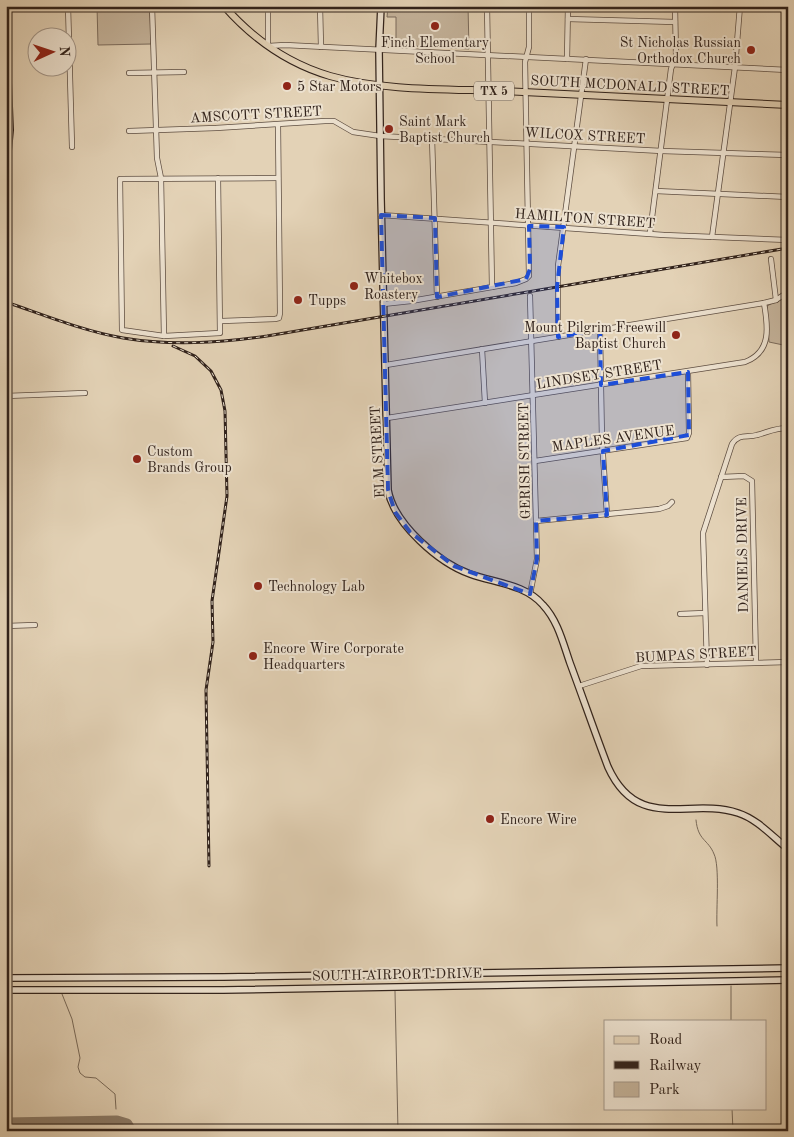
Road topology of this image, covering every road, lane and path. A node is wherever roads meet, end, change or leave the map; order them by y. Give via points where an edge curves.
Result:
1 (68, 6) edge
2 (152, 6) edge
3 (224, 6) edge
4 (268, 6) edge
5 (320, 6) edge
6 (382, 6) edge
7 (487, 6) edge
8 (529, 6) edge
9 (568, 6) edge
10 (675, 6) edge
11 (740, 6) edge
12 (568, 19) junction
13 (675, 22) junction
14 (6, 36) edge
15 (6, 44) edge
16 (268, 46) junction
17 (321, 47) junction
18 (379, 50) junction
19 (489, 55) junction
20 (6, 57) edge
21 (526, 57) junction
22 (567, 58) junction
23 (586, 59) junction
24 (788, 62) edge
25 (673, 63) junction
26 (735, 66) junction
27 (787, 70) edge
28 (154, 72) junction
29 (184, 72) dead end
30 (129, 73) dead end
31 (380, 85) junction
32 (489, 90) junction
33 (526, 92) junction
34 (582, 95) junction
35 (667, 99) junction
36 (731, 102) junction
37 (788, 105) edge
38 (278, 125) junction
39 (156, 130) junction
40 (129, 131) dead end
41 (380, 136) junction
42 (432, 138) junction
43 (489, 141) junction
44 (527, 143) junction
45 (575, 145) junction
46 (72, 147) dead end
47 (662, 151) junction
48 (724, 152) junction
49 (788, 155) edge
50 (6, 171) edge
51 (161, 178) junction
52 (218, 178) junction
53 (278, 178) junction
54 (656, 191) junction
55 (719, 194) junction
56 (788, 197) edge
57 (381, 215) junction
58 (435, 218) junction
59 (490, 224) junction
60 (529, 226) junction
61 (564, 227) junction
62 (650, 233) junction
63 (712, 237) junction
64 (788, 240) edge
65 (770, 259) dead end
66 (492, 287) junction
67 (788, 292) edge
68 (530, 296) dead end
69 (437, 297) junction
70 (776, 300) junction
71 (764, 302) junction
72 (383, 304) junction
73 (222, 321) junction
74 (600, 330) junction
75 (164, 336) junction
76 (558, 337) junction
77 (532, 341) junction
78 (482, 349) junction
79 (386, 365) junction
80 (688, 372) junction
81 (601, 385) junction
82 (85, 392) dead end
83 (6, 396) edge
84 (533, 396) junction
85 (485, 403) junction
86 (387, 418) junction
87 (788, 428) edge
88 (603, 451) junction
89 (535, 461) junction
90 (721, 477) junction
91 (672, 502) dead end
92 (607, 515) junction
93 (536, 522) junction
94 (697, 559) dead end
95 (703, 559) junction
96 (530, 594) junction
97 (705, 613) junction
98 (680, 614) dead end
99 (35, 625) dead end
100 (6, 626) edge
101 (756, 662) junction
102 (788, 662) edge
103 (707, 665) junction
104 (579, 686) junction
105 (6, 700) edge
106 (788, 849) edge
107 (6, 884) edge
108 (788, 968) edge
109 (223, 977) junction
110 (6, 978) edge
111 (788, 980) edge
112 (6, 990) edge
113 (223, 990) junction

1 - 46 street
2 - 28 street
3 - 16 main road, SOUTH MCDONALD STREET / TX 5
4 - 16 street
5 - 17 street
6 - 18 main road, ELM STREET
7 - 19 street
8 - 21 street
9 - 12 street
10 - 13 street
11 - 26 street
12 - 13 street
12 - 22 street
13 - 25 street via 676,56
14 - 15 main road
15 - 20 main road
16 - 17 street
16 - 31 main road, SOUTH MCDONALD STREET / TX 5 via 295,63 321,73
17 - 18 street
18 - 19 street
18 - 31 main road, ELM STREET
19 - 21 street
19 - 32 street
20 - 50 main road via 10,139
21 - 22 street
21 - 33 street
22 - 23 street
23 - 25 street
23 - 34 street
24 - 27 street
25 - 26 street
25 - 35 street
26 - 27 street
26 - 36 street
28 - 29 street
28 - 30 street
28 - 39 street
31 - 32 main road, SOUTH MCDONALD STREET / TX 5
31 - 41 main road, ELM STREET
32 - 33 main road, SOUTH MCDONALD STREET / TX 5
32 - 43 street
33 - 34 main road, SOUTH MCDONALD STREET / TX 5
33 - 44 street
34 - 35 main road, SOUTH MCDONALD STREET / TX 5
34 - 45 street
35 - 36 main road, SOUTH MCDONALD STREET / TX 5
35 - 47 street
36 - 37 main road, SOUTH MCDONALD STREET / TX 5
36 - 48 street
38 - 39 street, AMSCOTT STREET
38 - 41 street, AMSCOTT STREET via 334,121 352,132
38 - 53 street
39 - 40 street, AMSCOTT STREET
39 - 51 street
41 - 42 street, WILCOX STREET
41 - 57 main road, ELM STREET
42 - 43 street, WILCOX STREET
42 - 58 street
43 - 44 street, WILCOX STREET
43 - 59 street
44 - 45 street, WILCOX STREET
44 - 60 street
45 - 47 street, WILCOX STREET
45 - 61 street
47 - 48 street, WILCOX STREET
47 - 54 street
48 - 49 street, WILCOX STREET
48 - 55 street
51 - 52 street
51 - 75 street
51 - 75 street via 120,179 122,330
52 - 53 street
52 - 73 street
53 - 73 street via 279,318
54 - 55 street
54 - 62 street
55 - 56 street
55 - 63 street
57 - 58 street, HAMILTON STREET
57 - 72 main road, ELM STREET
58 - 59 street, HAMILTON STREET
58 - 69 street
59 - 60 street, HAMILTON STREET
59 - 66 street
60 - 61 street, HAMILTON STREET
60 - 66 street via 529,276 516,283
61 - 62 street, HAMILTON STREET
61 - 76 street via 557,287
62 - 63 street, HAMILTON STREET
63 - 64 street, HAMILTON STREET
65 - 70 street
66 - 69 street
67 - 70 street
68 - 77 street, GERISH STREET
69 - 72 street
70 - 71 street
71 - 74 street
71 - 80 street, LINDSEY STREET via 767,336 756,356 741,363
72 - 79 main road, ELM STREET
73 - 75 street via 222,329 217,334
74 - 76 street
74 - 81 street
76 - 77 street
77 - 78 street
77 - 84 street, GERISH STREET
78 - 79 street
78 - 85 street
79 - 86 main road, ELM STREET
80 - 81 street, LINDSEY STREET
80 - 88 street, MAPLES AVENUE via 688,437
81 - 84 street, LINDSEY STREET
81 - 88 street
82 - 83 street
84 - 85 street, LINDSEY STREET
84 - 89 street, GERISH STREET
85 - 86 street, LINDSEY STREET
86 - 96 main road, ELM STREET via 389,494 395,512 407,529 458,569
87 - 90 street via 773,428 758,435 737,438
88 - 89 street, MAPLES AVENUE
88 - 92 street
89 - 93 street, GERISH STREET
90 - 95 street via 703,533
90 - 101 street, DANIELS DRIVE via 744,476 752,481
91 - 92 street via 659,509
92 - 93 street
93 - 96 street, GERISH STREET via 537,560
94 - 95 street
95 - 97 street
96 - 104 main road, ELM STREET via 540,601 553,619
97 - 98 street
97 - 103 street
99 - 100 street
101 - 102 street, BUMPAS STREET
101 - 103 street, BUMPAS STREET
103 - 104 street, BUMPAS STREET via 641,666
104 - 106 main road, ELM STREET via 611,772 630,796 662,809 738,813 752,819
105 - 107 street via 9,884
108 - 109 main road, SOUTH AIRPORT DRIVE
109 - 110 main road, SOUTH AIRPORT DRIVE
109 - 113 main road
111 - 113 main road, SOUTH AIRPORT DRIVE
112 - 113 main road, SOUTH AIRPORT DRIVE

